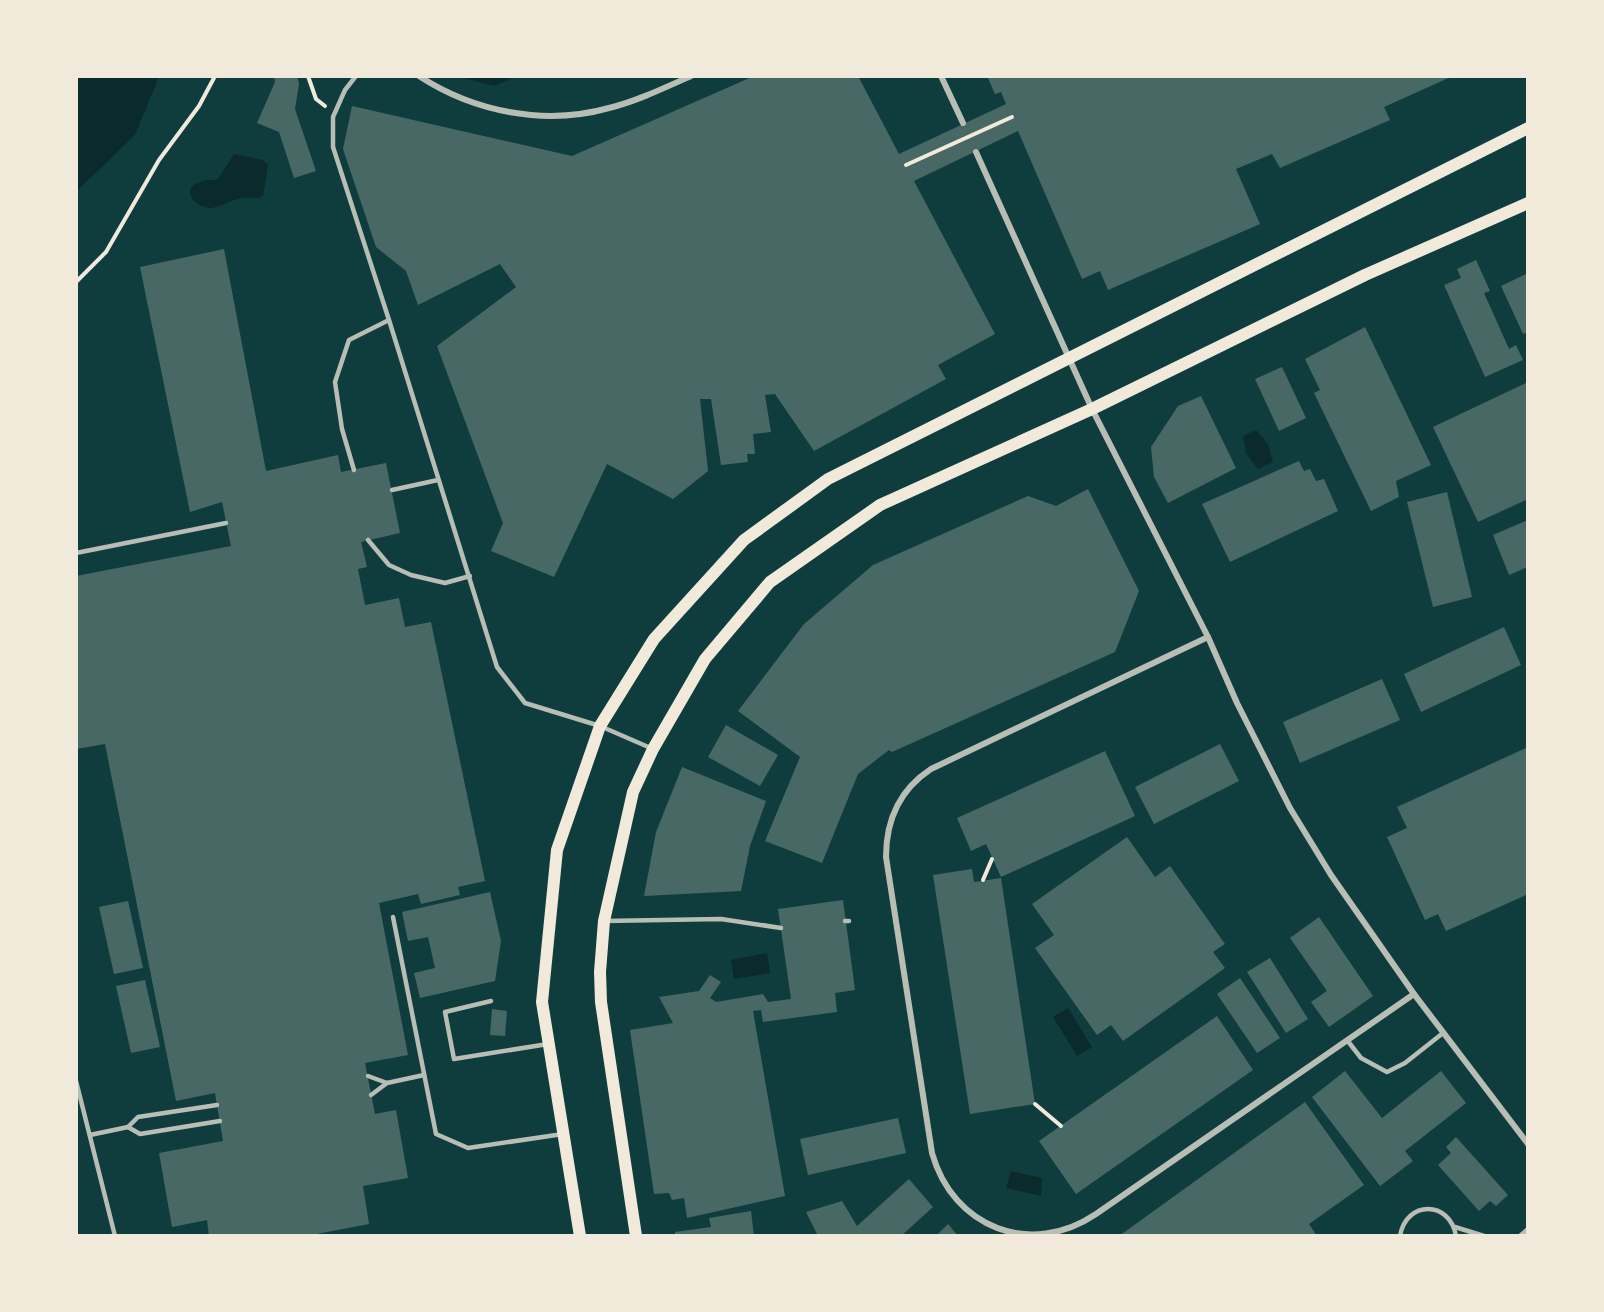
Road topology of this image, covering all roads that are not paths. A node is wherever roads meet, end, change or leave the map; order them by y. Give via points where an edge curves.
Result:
1 (419, 76) edge
2 (691, 76) edge
3 (941, 76) edge
4 (357, 77) edge
5 (963, 123) dead end
6 (1527, 128) edge
7 (976, 152) dead end
8 (1527, 203) edge
9 (389, 320) junction
10 (1070, 359) junction
11 (1092, 409) junction
12 (354, 470) dead end
13 (438, 480) junction
14 (392, 490) dead end
15 (226, 523) dead end
16 (368, 540) dead end
17 (76, 553) edge
18 (470, 576) junction
19 (1208, 637) junction
20 (600, 726) junction
21 (652, 749) junction
22 (393, 917) dead end
23 (604, 921) junction
24 (781, 928) dead end
25 (1414, 994) junction
26 (490, 1001) dead end
27 (1443, 1032) junction
28 (1347, 1040) junction
29 (548, 1044) junction
30 (424, 1075) junction
31 (368, 1076) dead end
32 (76, 1081) edge
33 (387, 1083) junction
34 (371, 1095) dead end
35 (217, 1105) dead end
36 (220, 1121) dead end
37 (128, 1127) junction
38 (563, 1134) junction
39 (90, 1135) junction
40 (1527, 1144) edge
41 (1455, 1227) junction
42 (1527, 1230) edge
43 (115, 1236) edge
44 (580, 1236) edge
45 (636, 1236) edge
46 (1400, 1236) edge
47 (1456, 1236) edge
48 (1484, 1236) edge
49 (1521, 1236) edge

1 - 2 street via 468,102 513,113 562,117 608,109
3 - 5 street
4 - 9 lane via 345,90 333,117 333,147
6 - 10 main road
7 - 10 street
8 - 11 main road via 1365,275
9 - 12 lane via 349,340 335,382 342,429
9 - 13 lane
10 - 11 street
10 - 20 main road via 828,479 744,540 654,639
11 - 19 street
11 - 21 main road via 880,505 770,582 705,659
13 - 14 lane
13 - 18 lane
15 - 17 lane
16 - 18 lane via 389,565 411,575 445,583
18 - 20 lane via 497,667 525,703
19 - 25 street via 1290,808 1331,875
19 - 28 street via 931,769 914,782 896,807 888,826 886,857 935,1165 953,1197 986,1223 1027,1235 1063,1230 1088,1219
20 - 21 lane
20 - 29 main road via 557,850 543,1002
21 - 23 main road via 633,792
22 - 30 lane
23 - 24 lane via 722,919
23 - 45 main road via 601,1002
25 - 27 street
25 - 28 street
26 - 29 lane via 445,1012 454,1059
27 - 28 lane via 1405,1063 1387,1071 1361,1058
27 - 40 street
29 - 38 main road
30 - 33 lane
30 - 38 lane via 436,1134 468,1148
31 - 33 lane
32 - 39 lane
33 - 34 lane
35 - 37 lane via 138,1117
36 - 37 lane via 140,1134
37 - 39 lane
38 - 44 main road
39 - 43 lane
41 - 46 lane via 1443,1213 1425,1209 1408,1217
41 - 47 lane
41 - 48 lane
42 - 49 street

